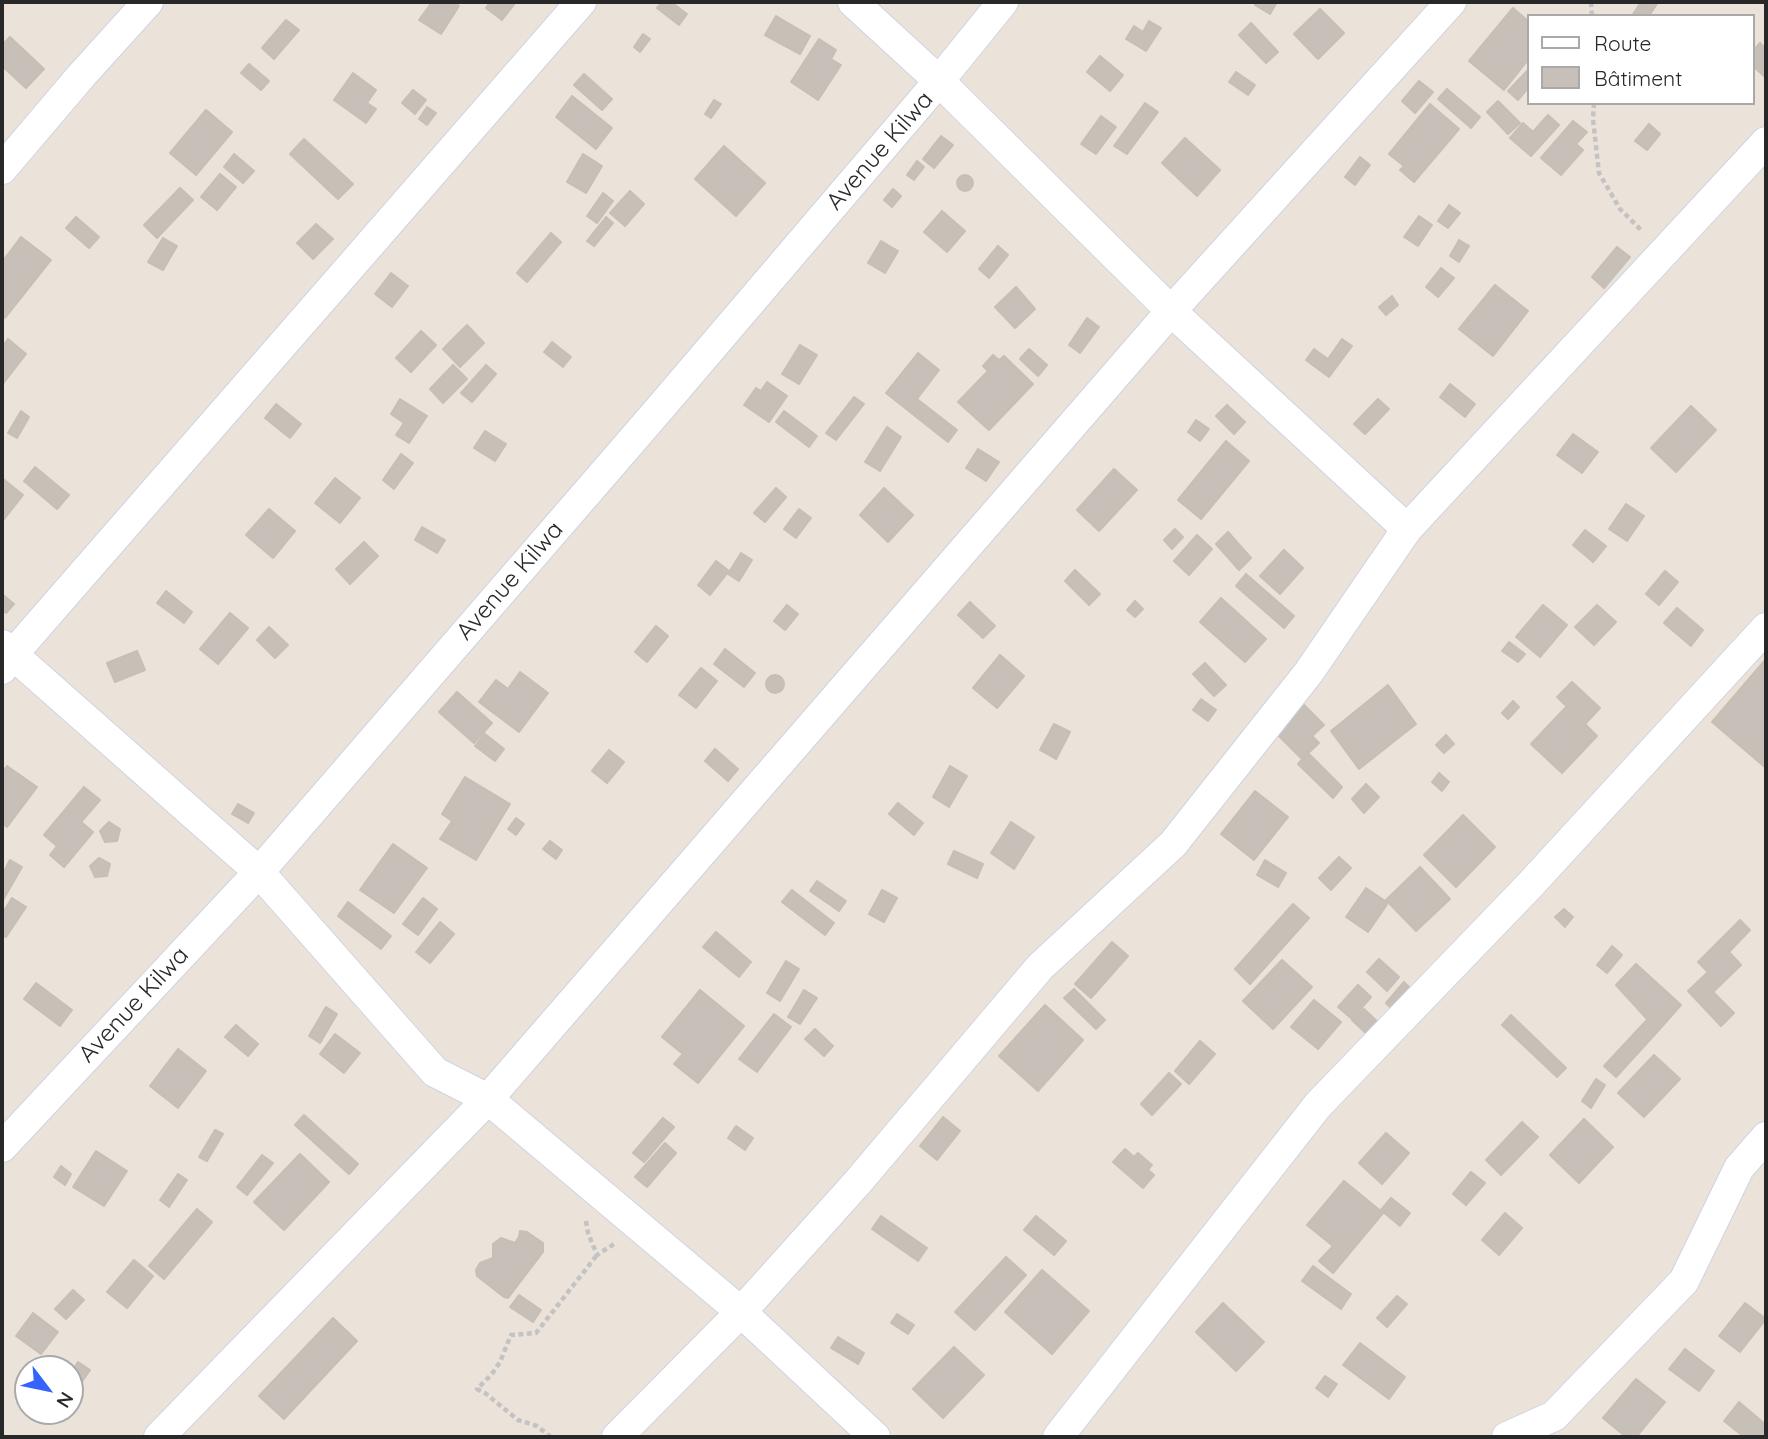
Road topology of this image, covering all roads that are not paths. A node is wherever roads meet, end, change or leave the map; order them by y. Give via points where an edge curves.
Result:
1 (148, 2) edge
2 (581, 2) edge
3 (852, 2) edge
4 (1003, 2) edge
5 (1451, 2) edge
6 (939, 81) junction
7 (1766, 142) edge
8 (2, 169) edge
9 (1171, 311) junction
10 (1407, 529) junction
11 (1766, 628) edge
12 (5, 656) edge
13 (259, 872) junction
14 (488, 1099) junction
15 (1766, 1137) edge
16 (2, 1147) edge
17 (741, 1312) junction
18 (159, 1437) edge
19 (617, 1437) edge
20 (875, 1437) edge
21 (1058, 1437) edge
22 (1507, 1437) edge

1 - 8 street
2 - 12 street
3 - 6 street
4 - 6 street, Avenue Kilwa
5 - 9 street
6 - 9 street
6 - 13 street, Avenue Kilwa
7 - 10 street
9 - 10 street
9 - 14 street
10 - 17 street via 1309,672 1172,844 1040,967
11 - 21 street via 1530,885 1318,1105
12 - 13 street
13 - 14 street via 435,1072
13 - 16 street, Avenue Kilwa
14 - 17 street
14 - 18 street
15 - 22 street via 1739,1168 1684,1281 1554,1416
17 - 19 street
17 - 20 street

